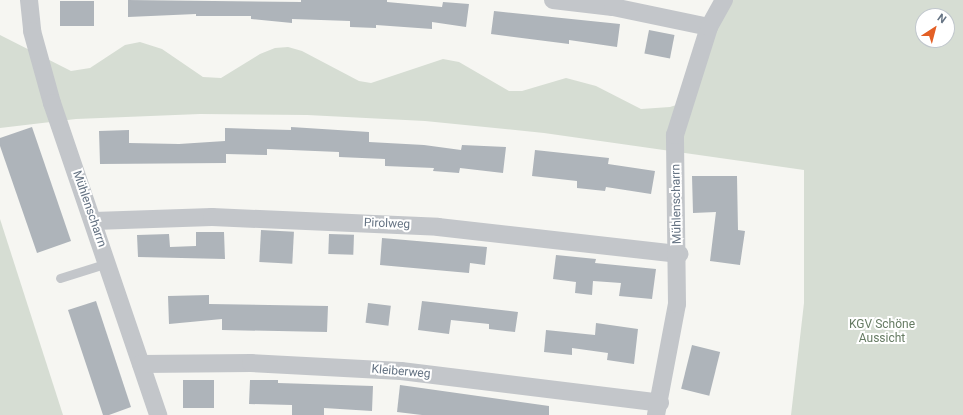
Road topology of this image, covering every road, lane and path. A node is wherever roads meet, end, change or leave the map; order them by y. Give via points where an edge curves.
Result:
1 (30, 0) edge
2 (554, 0) edge
3 (724, 0) edge
4 (709, 27) junction
5 (94, 221) junction
6 (679, 254) junction
7 (108, 263) junction
8 (60, 278) dead end
9 (141, 364) junction
10 (658, 409) edge
11 (158, 415) edge

1 - 5 street, Mühlenscharrn via 32,31 52,103
2 - 4 street via 613,7
3 - 4 street, Mühlenscharrn
4 - 6 street, Mühlenscharrn via 676,135
5 - 6 street, Pirolweg via 212,217 438,227
5 - 7 street, Mühlenscharrn
6 - 10 street, Mühlenscharrn via 678,304
7 - 8 lane
7 - 9 street, Mühlenscharrn
9 - 10 street, Kleiberweg via 251,363 401,371
9 - 11 street, Mühlenscharrn

